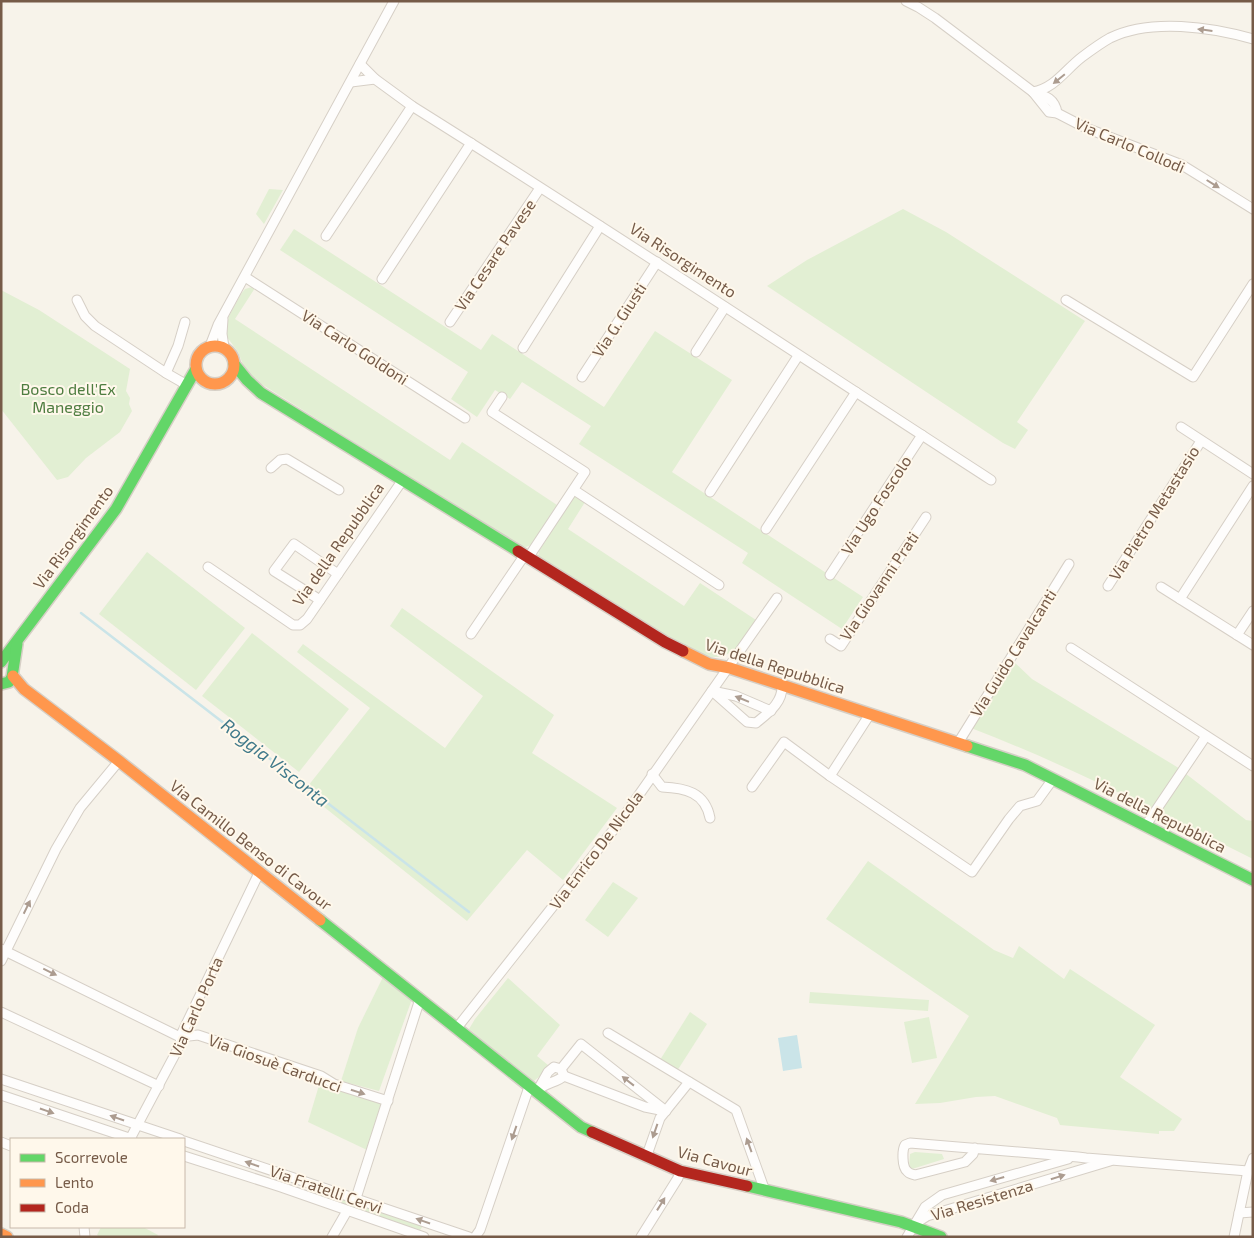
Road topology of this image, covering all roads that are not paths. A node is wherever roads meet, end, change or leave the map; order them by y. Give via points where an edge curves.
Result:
1 (394, 1) edge
2 (906, 1) edge
3 (1253, 39) edge
4 (360, 64) junction
5 (375, 79) junction
6 (351, 82) junction
7 (1033, 92) junction
8 (412, 106) junction
9 (471, 143) junction
10 (540, 188) junction
11 (1253, 209) edge
12 (600, 226) junction
13 (326, 236) dead end
14 (657, 262) junction
15 (245, 277) junction
16 (382, 279) dead end
17 (1253, 284) edge
18 (77, 300) dead end
19 (1066, 300) dead end
20 (725, 307) junction
21 (224, 317) junction
22 (185, 322) dead end
23 (450, 322) dead end
24 (210, 346) junction
25 (224, 348) junction
26 (523, 348) dead end
27 (696, 352) dead end
28 (798, 356) junction
29 (234, 364) junction
30 (196, 369) junction
31 (166, 373) junction
32 (582, 378) dead end
33 (225, 381) junction
34 (207, 382) junction
35 (185, 390) junction
36 (856, 392) junction
37 (261, 393) junction
38 (502, 397) dead end
39 (465, 418) dead end
40 (1181, 428) dead end
41 (922, 435) junction
42 (1201, 441) junction
43 (271, 468) dead end
44 (1253, 474) edge
45 (991, 480) dead end
46 (402, 481) junction
47 (1253, 486) edge
48 (340, 490) dead end
49 (574, 490) junction
50 (710, 492) dead end
51 (926, 517) dead end
52 (766, 529) dead end
53 (526, 557) junction
54 (1069, 564) dead end
55 (208, 568) dead end
56 (338, 574) junction
57 (830, 576) dead end
58 (719, 585) dead end
59 (1108, 586) dead end
60 (1162, 587) dead end
61 (778, 598) dead end
62 (1180, 599) junction
63 (320, 600) junction
64 (1253, 611) edge
65 (470, 634) dead end
66 (1237, 635) junction
67 (830, 638) dead end
68 (17, 642) junction
69 (1253, 645) edge
70 (1071, 648) dead end
71 (1, 664) edge
72 (730, 668) junction
73 (6, 680) edge
74 (782, 685) junction
75 (712, 691) junction
76 (771, 711) junction
77 (870, 714) junction
78 (1206, 736) junction
79 (958, 743) junction
80 (119, 761) junction
81 (1253, 766) edge
82 (652, 774) junction
83 (830, 776) junction
84 (1053, 779) junction
85 (752, 787) dead end
86 (710, 818) dead end
87 (1146, 825) junction
88 (259, 873) junction
89 (1253, 880) edge
90 (4, 950) edge
91 (1, 961) edge
92 (420, 999) junction
93 (1, 1012) edge
94 (456, 1029) junction
95 (608, 1033) dead end
96 (180, 1037) junction
97 (562, 1072) junction
98 (1, 1079) edge
99 (689, 1082) junction
100 (159, 1086) junction
101 (535, 1089) junction
102 (1, 1095) edge
103 (388, 1101) junction
104 (666, 1111) junction
105 (138, 1125) junction
106 (128, 1138) edge
107 (132, 1138) edge
108 (177, 1138) edge
109 (185, 1141) edge
110 (975, 1148) junction
111 (647, 1155) junction
112 (185, 1156) edge
113 (1078, 1157) junction
114 (1253, 1158) edge
115 (1114, 1160) junction
116 (680, 1171) junction
117 (1248, 1171) junction
118 (765, 1191) junction
119 (356, 1198) junction
120 (347, 1211) junction
121 (1253, 1212) edge
122 (1239, 1213) junction
123 (913, 1225) junction
124 (1, 1234) edge
125 (7, 1237) edge
126 (332, 1237) edge
127 (424, 1237) edge
128 (469, 1237) edge
129 (475, 1237) edge
130 (641, 1237) edge
131 (907, 1237) edge
132 (941, 1237) edge
133 (1234, 1237) edge

1 - 4 street
2 - 7 street, Via Carlo Collodi via 935,18
3 -> 7 street via 1228,32 1180,26 1127,32 1110,38 1081,58 1046,89
4 - 5 street, Via Risorgimento
4 - 6 street
5 - 6 street
5 - 8 street, Via Risorgimento
6 - 15 street
7 -> 11 street, Via Carlo Collodi via 1050,99 1057,113 1086,128 1182,165
8 - 9 street, Via Risorgimento
8 - 13 street
9 - 10 street, Via Risorgimento
9 - 16 street
10 - 12 street, Via Risorgimento
10 - 23 street, Via Cesare Pavese
12 - 14 street, Via Risorgimento
12 - 26 street
14 - 20 street, Via Risorgimento
14 - 32 street, Via G. Giusti
15 - 21 street
15 - 39 street, Via Carlo Goldoni
17 - 19 street via 1193,377
18 - 31 street via 94,326
20 - 27 street
20 - 28 street, Via Risorgimento
21 - 24 street
21 - 25 street
22 - 31 street
24 - 25 street
24 - 30 street via 199,354
25 - 29 street via 232,354
28 - 36 street, Via Risorgimento
28 - 50 street
29 - 33 street via 232,374
29 - 37 street, Via della Repubblica
30 - 34 street
30 - 35 street, Via Risorgimento
31 - 35 street
33 - 34 street
33 - 37 street, Via della Repubblica
34 - 35 street, Via Risorgimento
35 - 68 street, Via Risorgimento via 116,509
36 - 41 street, Via Risorgimento
36 - 52 street
37 - 46 street, Via della Repubblica
38 - 49 street via 492,412 585,472
40 - 42 street
41 - 45 street, Via Risorgimento
41 - 57 street, Via Ugo Foscolo
42 - 44 street
42 - 59 street, Via Pietro Metastasio
43 - 48 street via 280,460 287,459
46 - 53 street, Via della Repubblica
46 - 56 street, Via della Repubblica
47 - 62 street
49 - 53 street
49 - 58 street
51 - 67 street, Via Giovanni Prati via 841,646
53 - 65 street
53 - 72 street, Via della Repubblica via 664,642 709,664
54 - 79 street, Via Guido Cavalcanti
55 - 63 street, Via della Repubblica via 293,625 300,625 307,619
56 - 63 street, Via della Repubblica
56 - 63 street via 294,544 274,571
60 - 62 street
61 - 72 street
62 - 66 street
64 - 66 street
66 - 69 street
68 - 71 street, Via Risorgimento
68 - 73 street, Via Risorgimento
70 - 78 street
71 - 73 street, Via Risorgimento via 8,666
72 - 74 street, Via della Repubblica
72 - 75 street, Via Enrico De Nicola
73 - 80 street, Via Camillo Benso di Cavour via 24,689
74 - 76 street via 782,693
74 - 77 street, Via della Repubblica
76 -> 75 street via 736,696
75 - 76 street via 747,722 756,724
75 - 82 street, Via Enrico De Nicola
77 - 79 street, Via della Repubblica
77 - 83 street
78 - 81 street
78 - 87 street
79 - 84 street, Via della Repubblica via 1025,765
80 - 88 street, Via Camillo Benso di Cavour
90 -> 80 street via 80,808
82 - 86 street via 662,787 686,790 701,798 708,807
82 - 94 street, Via Enrico De Nicola via 617,825
83 - 84 street via 972,872 1020,806 1037,801
83 - 85 street via 784,742
84 - 87 street, Via della Repubblica
87 - 89 street, Via della Repubblica
88 - 92 street, Via Camillo Benso di Cavour
88 - 96 street, Via Carlo Porta
90 - 91 street
90 -> 96 street, Via Giosuè Carducci
92 - 94 street, Via Camillo Benso di Cavour
92 - 103 street
93 - 100 street
94 - 101 street, Via Cavour
95 - 99 street
96 - 100 street, Via Carlo Porta via 181,1043
96 -> 103 street, Via Giosuè Carducci via 198,1036
97 - 101 street via 562,1079
97 - 104 street via 645,1107
104 -> 97 street via 581,1044
105 -> 98 street
99 - 104 street
118 -> 99 street via 736,1110
100 - 105 street, Via Carlo Porta
101 - 111 street, Via Cavour via 580,1127
101 -> 129 street
102 -> 106 street
103 - 119 street
104 -> 111 street via 660,1118
105 - 107 street, Via Carlo Porta
105 - 108 street
119 -> 109 street, Via Fratelli Cervi
110 - 110 street, Via Resistenza via 907,1144 902,1149 905,1169 915,1175 966,1162
110 - 113 street, Via Resistenza
111 - 116 street, Via Cavour
112 - 120 street, Via Fratelli Cervi
113 - 115 street, Via Resistenza
113 -> 123 street, Via Resistenza via 942,1195 925,1207
114 - 117 street
115 - 117 street, Via Resistenza
123 -> 115 street, Via Resistenza via 927,1216
116 - 118 street, Via Cavour
130 -> 116 street
117 - 122 street
118 - 123 street, Via Cavour
128 -> 119 street, Via Fratelli Cervi
120 - 126 street
120 - 127 street, Via Fratelli Cervi
121 - 122 street
122 - 133 street
123 - 131 street
123 - 132 street, Via Cavour
124 - 125 street

